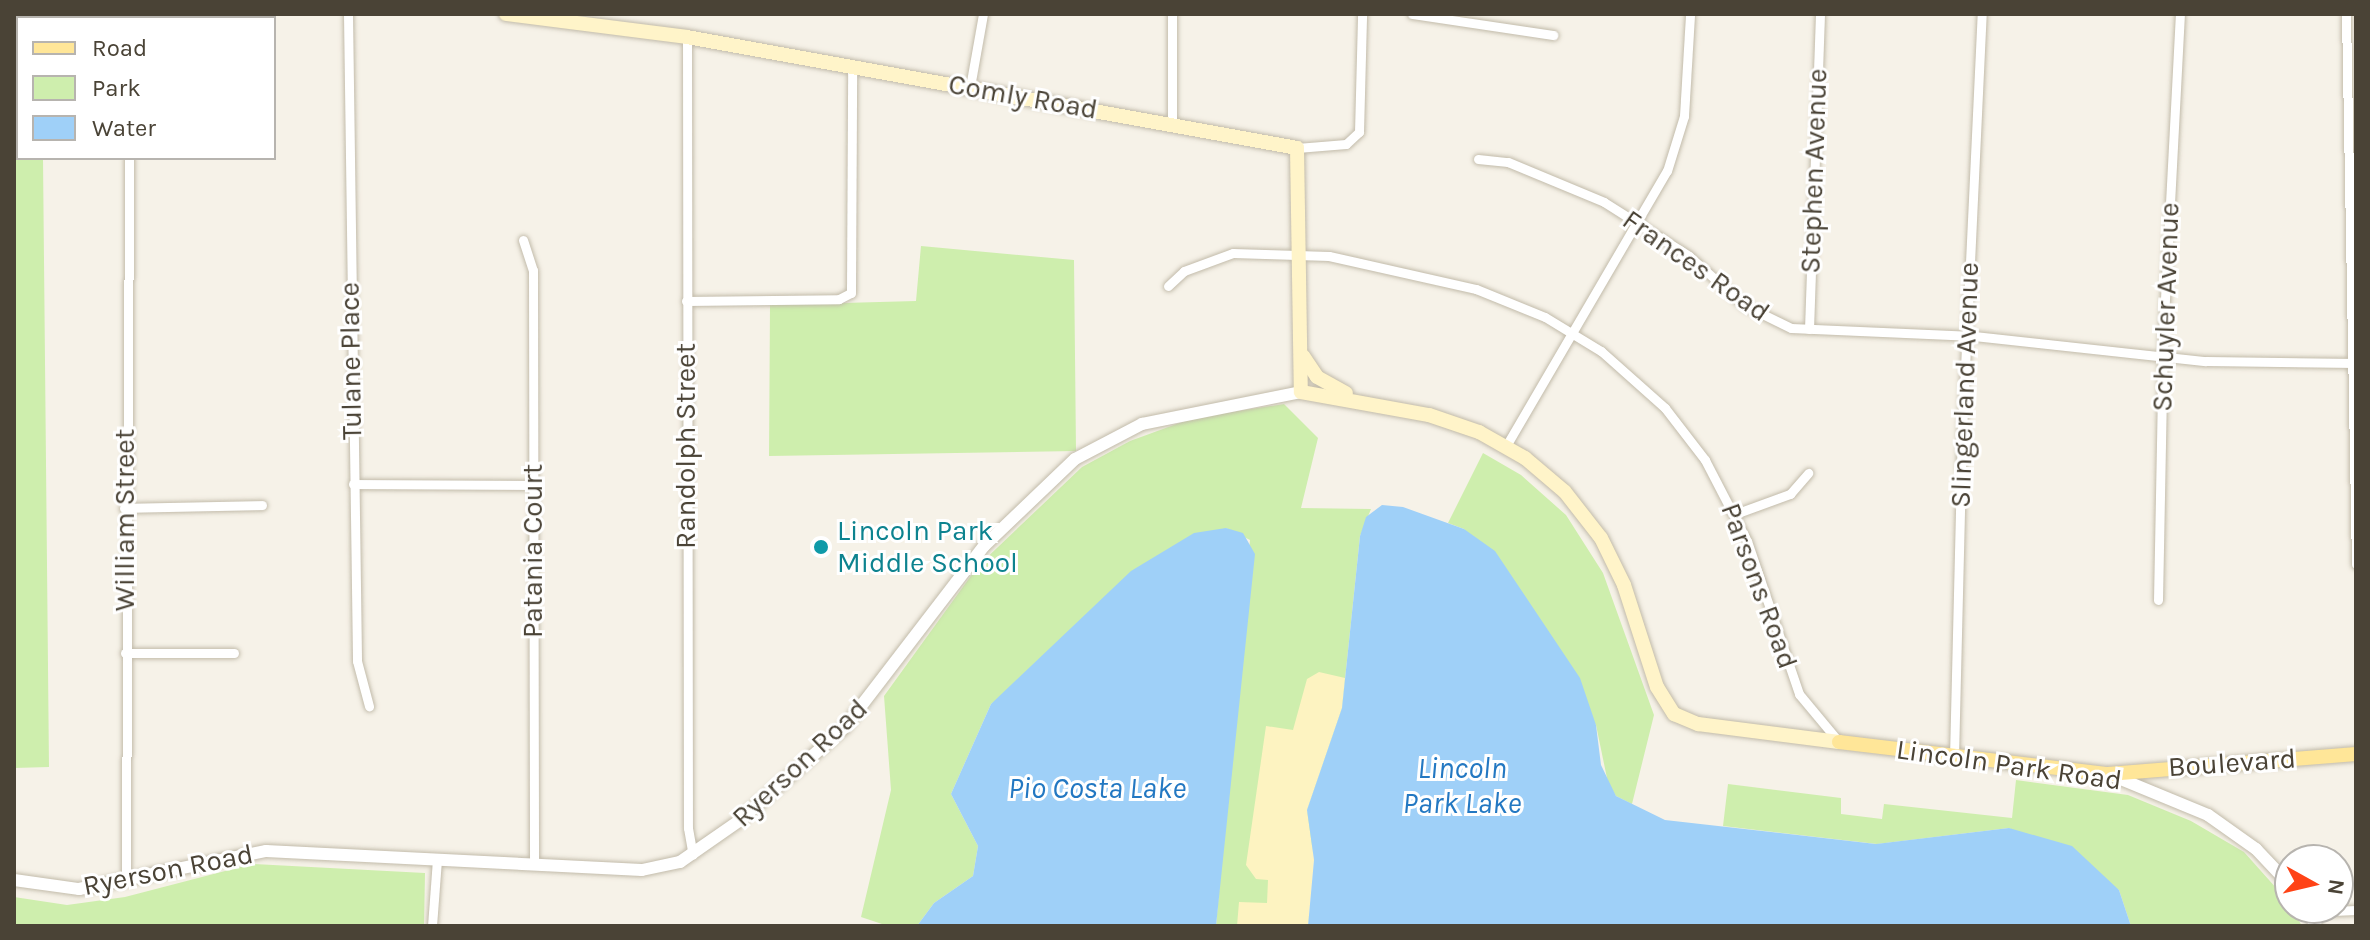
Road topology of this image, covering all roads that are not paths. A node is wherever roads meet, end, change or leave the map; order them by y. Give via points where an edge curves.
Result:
1 (348, 14) edge
2 (506, 14) edge
3 (983, 14) edge
4 (1172, 14) edge
5 (1362, 14) edge
6 (1412, 14) edge
7 (1690, 14) edge
8 (1820, 14) edge
9 (1982, 14) edge
10 (2180, 14) edge
11 (2346, 14) edge
12 (610, 20) edge
13 (1553, 35) dead end
14 (687, 37) junction
15 (852, 66) junction
16 (970, 87) junction
17 (1172, 124) junction
18 (1297, 148) junction
19 (1478, 159) dead end
20 (129, 160) edge
21 (2352, 165) edge
22 (1639, 222) junction
23 (523, 240) dead end
24 (1299, 254) junction
25 (1168, 286) dead end
26 (686, 301) junction
27 (1809, 329) junction
28 (1572, 332) junction
29 (1966, 336) junction
30 (1302, 353) junction
31 (2163, 355) junction
32 (2354, 363) edge
33 (1301, 392) junction
34 (1385, 405) junction
35 (1506, 446) junction
36 (1808, 473) dead end
37 (353, 484) junction
38 (533, 485) junction
39 (262, 505) dead end
40 (124, 508) junction
41 (1735, 514) junction
42 (2356, 564) edge
43 (2158, 600) dead end
44 (125, 653) junction
45 (234, 653) dead end
46 (369, 706) dead end
47 (1839, 742) junction
48 (2356, 754) edge
49 (1954, 757) junction
50 (2108, 774) junction
51 (693, 855) junction
52 (437, 860) junction
53 (534, 863) junction
54 (2274, 868) edge
55 (14, 880) edge
56 (126, 881) junction
57 (432, 926) edge

1 - 37 street, Tulane Place
2 - 12 main road, Comly Road
3 - 16 street
4 - 17 street
5 - 18 street via 1359,132 1346,144
6 - 13 street
7 - 22 street via 1684,116 1667,171
8 - 27 street, Stephen Avenue
9 - 29 street, Slingerland Avenue
10 - 31 street, Schuyler Avenue
11 - 21 street
12 - 14 main road, Comly Road
14 - 15 main road, Comly Road
14 - 26 street, Randolph Street
15 - 16 main road, Comly Road
15 - 26 street via 849,294
16 - 17 main road, Comly Road
17 - 18 main road, Comly Road
18 - 24 main road
19 - 22 street, Frances Road via 1495,159 1546,177
20 - 40 street, William Street
21 - 32 street
22 - 27 street, Frances Road via 1689,256 1744,305 1773,322
22 - 28 street
23 - 38 street, Patania Court via 533,270
24 - 25 street, Parsons Road via 1216,257 1184,271
24 - 28 street, Parsons Road via 1476,289
24 - 30 main road
26 - 51 street, Randolph Street via 688,828
27 - 29 street, Frances Road
28 - 35 street
28 - 41 street, Parsons Road via 1622,367 1665,408 1705,460
29 - 31 street, Frances Road
29 - 49 street, Slingerland Avenue
30 - 33 main road
30 - 34 main road via 1323,382
31 - 32 street, Frances Road via 2206,361
31 - 43 street, Schuyler Avenue
32 - 42 street
33 - 34 main road, Ryerson Road
33 - 51 street, Ryerson Road via 1142,424 1075,459 984,546 845,727
34 - 35 main road, Ryerson Road via 1454,423
35 - 47 main road, Ryerson Road via 1565,492 1601,538 1624,585 1657,687 1674,714 1698,724
36 - 41 street via 1790,494
37 - 38 street
37 - 46 street, Tulane Place via 357,661
38 - 53 street, Patania Court
39 - 40 street
40 - 44 street, William Street
41 - 47 street, Parsons Road via 1799,694
44 - 45 street
44 - 56 street, William Street
47 - 49 main road, Lincoln Park Road
48 - 50 main road, Boulevard
49 - 50 main road, Lincoln Park Road
50 - 54 street, Lincoln Park Road via 2208,815
51 - 53 street, Ryerson Road via 642,870
52 - 53 street, Ryerson Road
52 - 56 street, Ryerson Road via 266,851
52 - 57 street
55 - 56 street, Ryerson Road via 59,889

